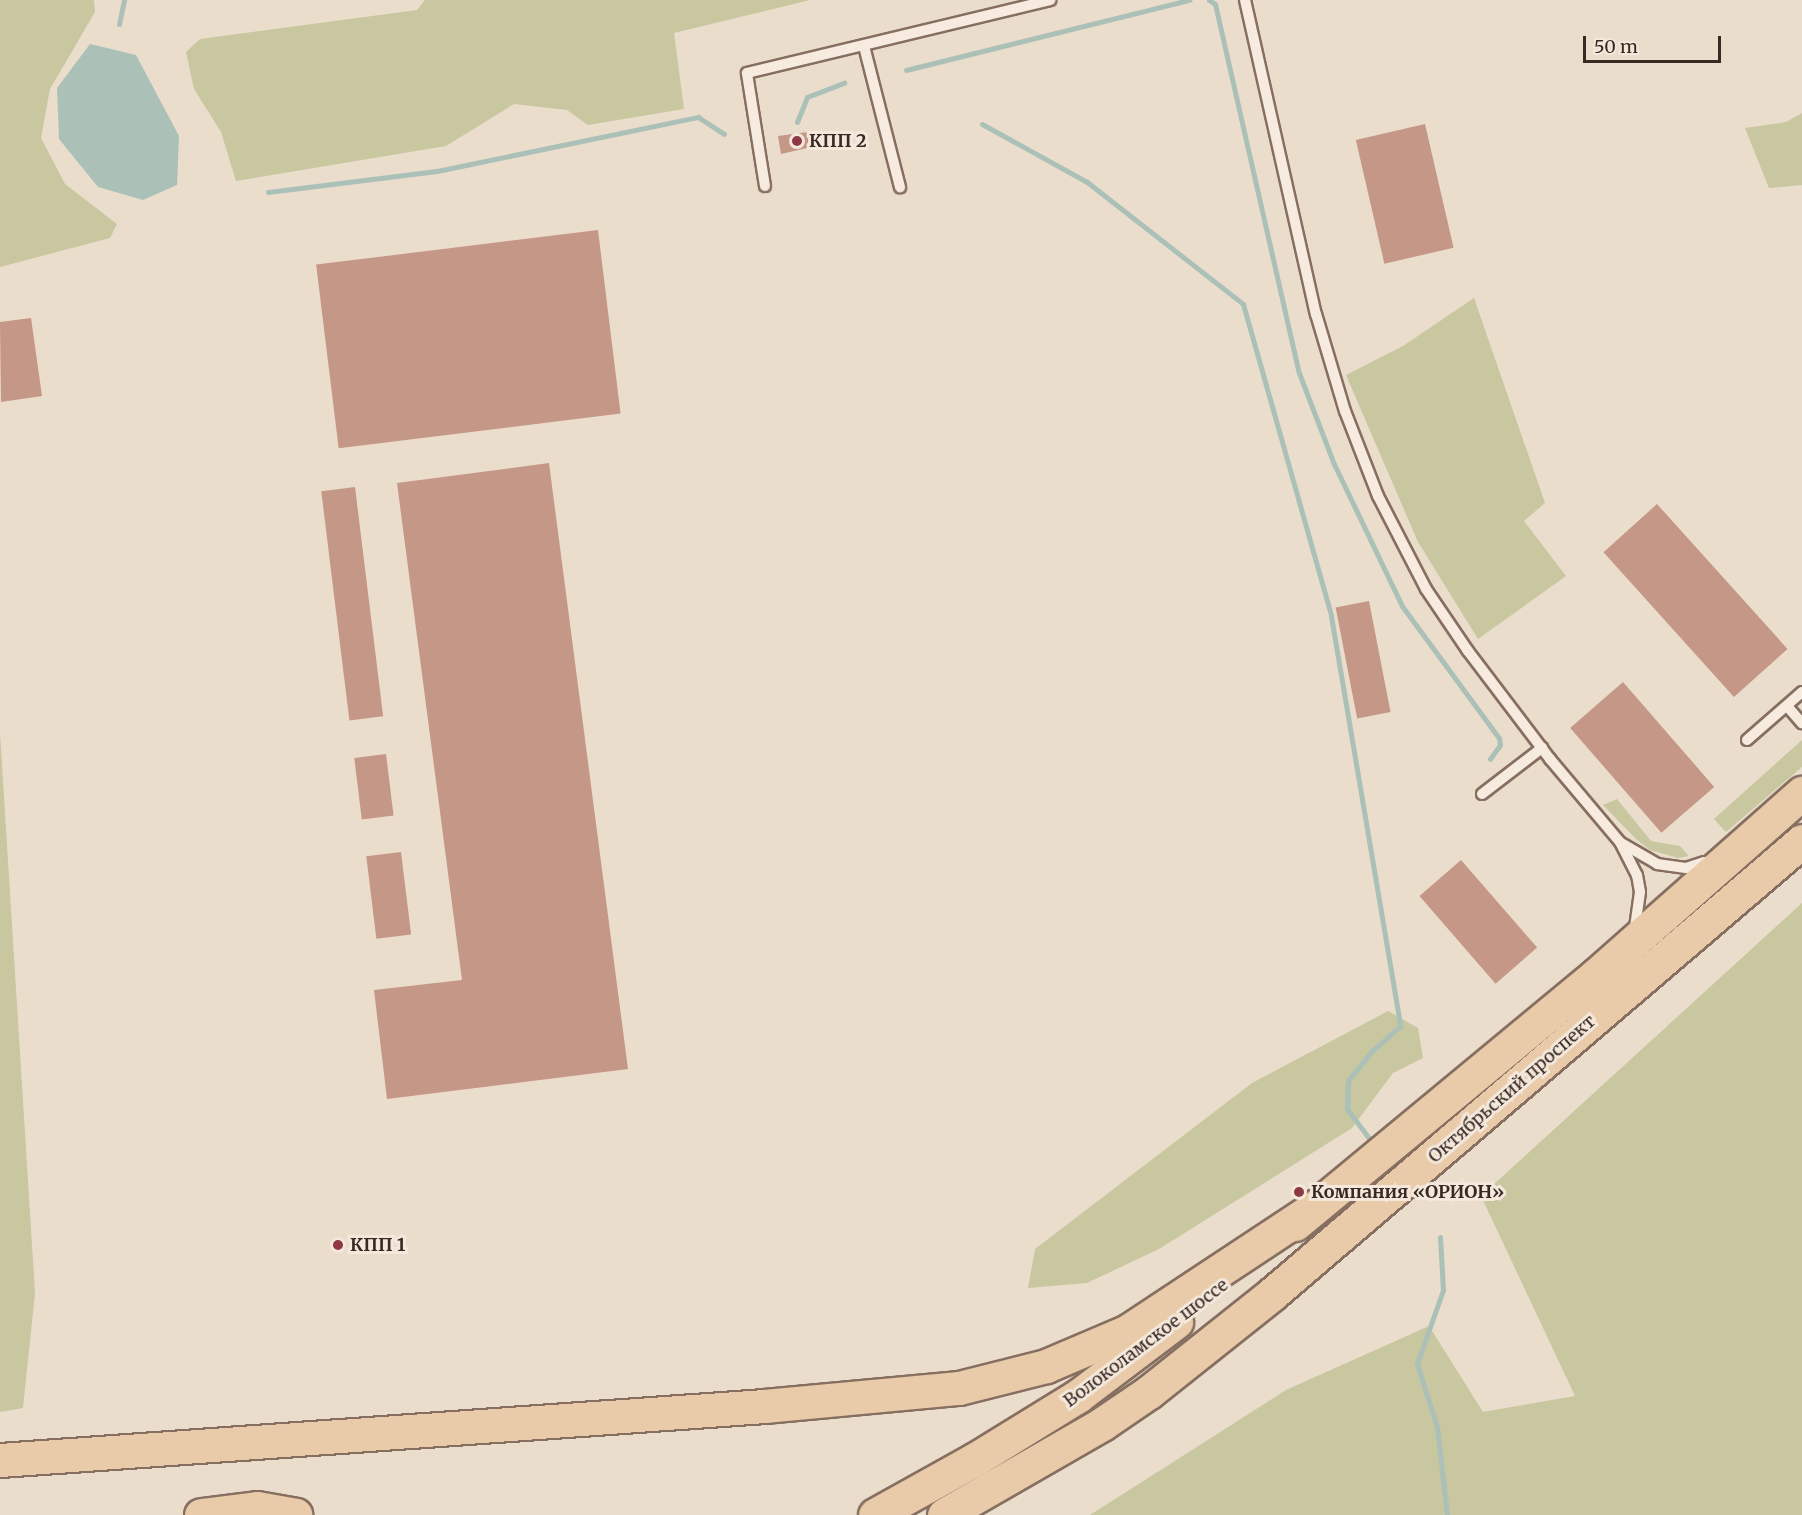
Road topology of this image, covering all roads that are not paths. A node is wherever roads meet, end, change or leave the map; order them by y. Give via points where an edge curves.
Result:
1 (1050, 0) edge
2 (1245, 0) edge
3 (864, 46) junction
4 (765, 186) dead end
5 (900, 187) dead end
6 (1802, 693) edge
7 (1787, 706) junction
8 (1802, 723) edge
9 (1747, 740) dead end
10 (1542, 748) junction
11 (1802, 786) edge
12 (1802, 793) edge
13 (1482, 794) dead end
14 (1802, 841) edge
15 (1620, 842) junction
16 (1596, 975) junction
17 (1312, 1209) junction
18 (1164, 1380) junction
19 (0, 1460) edge
20 (201, 1515) edge
21 (295, 1515) edge
22 (875, 1515) edge
23 (944, 1515) edge
24 (974, 1515) edge

1 - 3 lane
2 - 10 lane via 1316,314 1364,460 1426,589
3 - 4 lane via 747,73
3 - 5 lane
6 - 7 lane
7 - 8 lane
7 - 9 lane
10 - 13 lane
10 - 15 lane
11 - 15 lane via 1794,785 1700,867 1657,864
12 - 16 main road, Октябрьский проспект
14 - 18 main road, Октябрьский проспект via 1291,1279
15 - 16 lane via 1637,875 1639,918 1628,939
16 - 17 main road, Октябрьский проспект
17 - 19 main road via 1128,1331 1046,1366 959,1388 753,1407
17 - 22 main road, Волоколамское шоссе via 1159,1336 1078,1396
18 - 23 main road, Волоколамское шоссе via 1102,1424
18 - 24 main road via 1095,1440 1016,1485
20 - 21 main road via 257,1508

